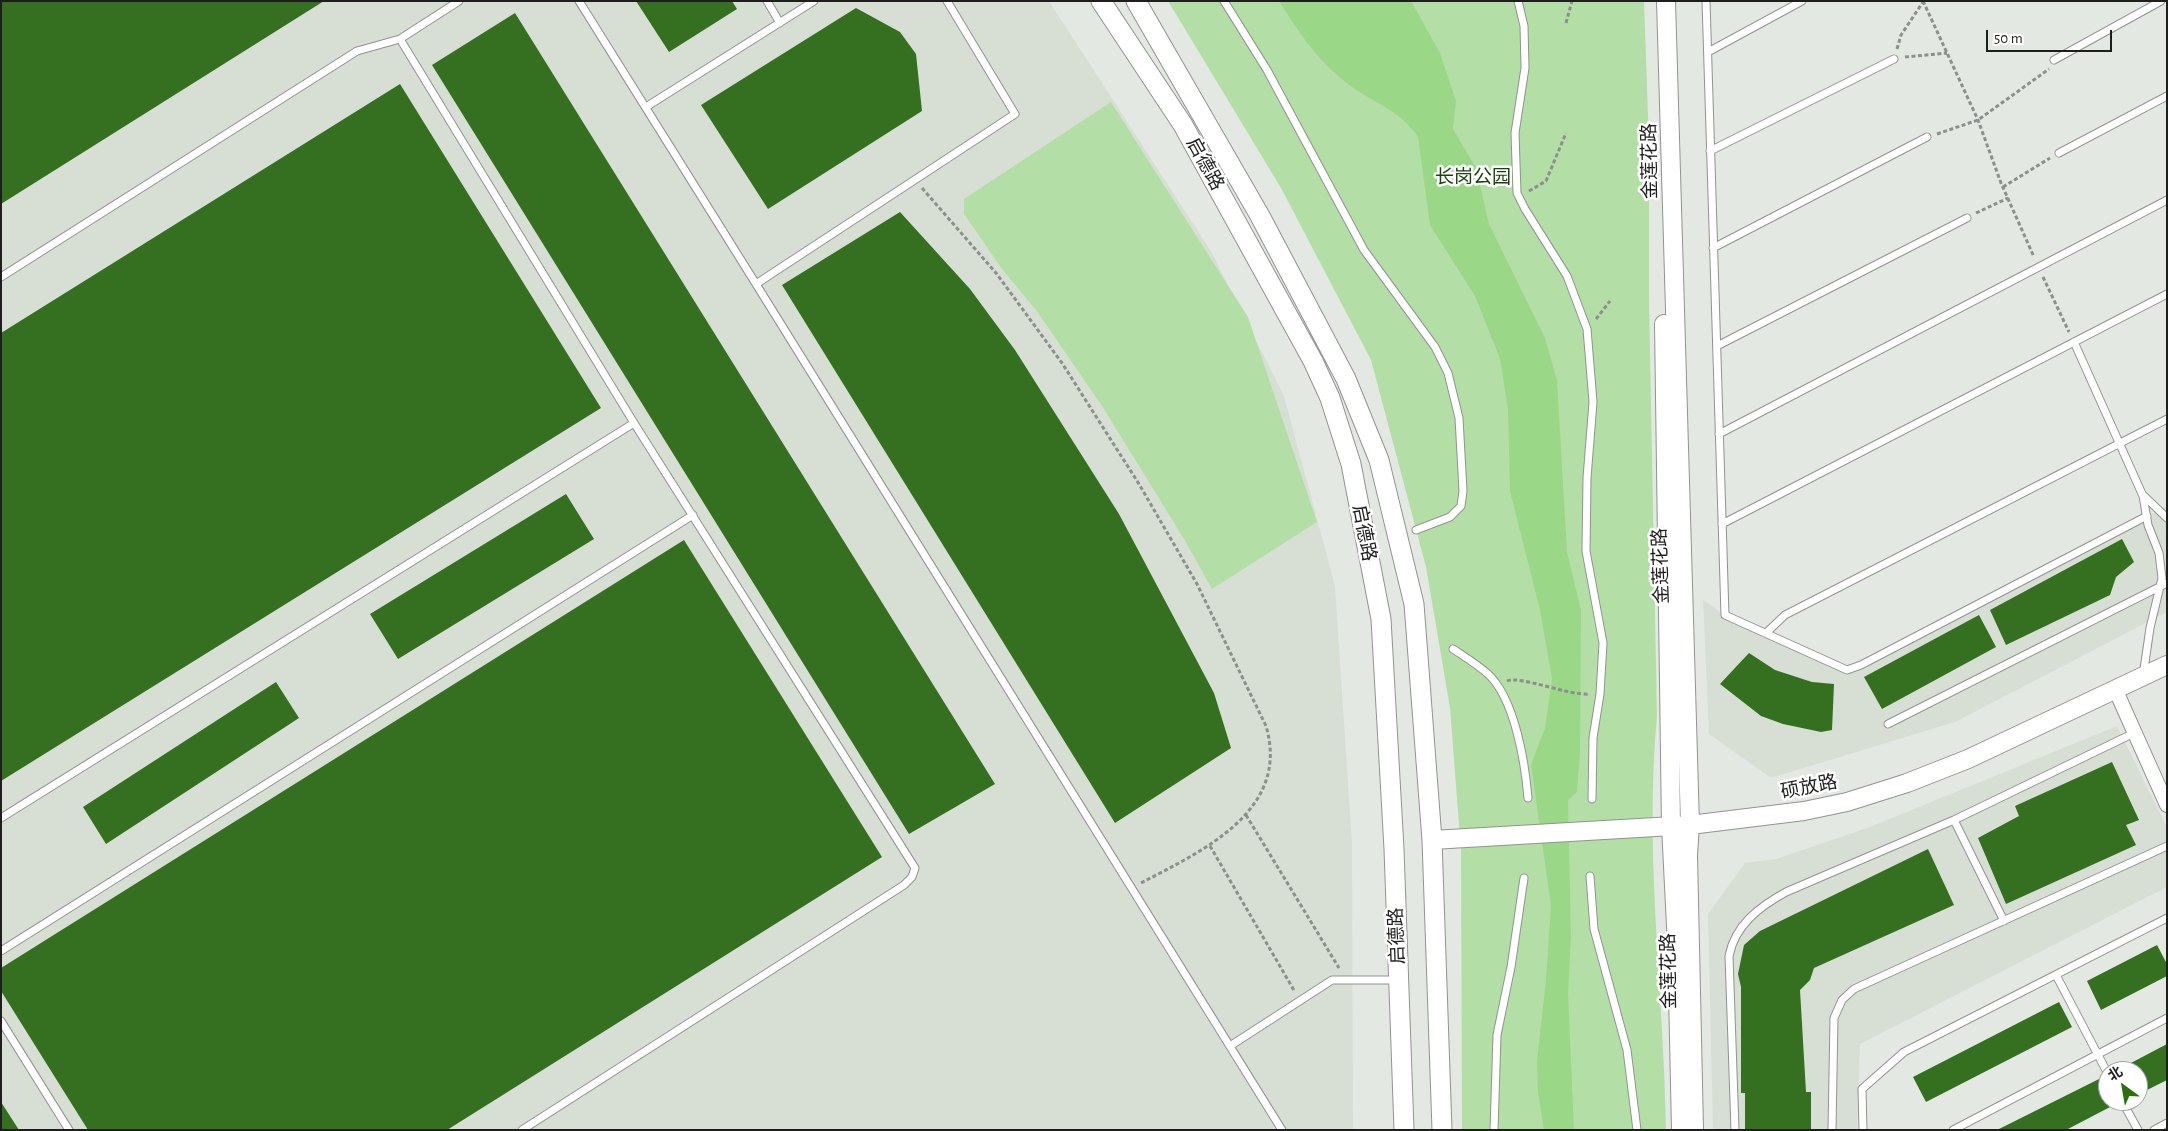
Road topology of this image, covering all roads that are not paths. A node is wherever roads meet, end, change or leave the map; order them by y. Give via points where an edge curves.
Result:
1 (459, 1) edge
2 (579, 1) edge
3 (767, 1) edge
4 (814, 1) edge
5 (947, 1) edge
6 (1101, 1) edge
7 (1136, 1) edge
8 (1224, 1) edge
9 (1518, 1) edge
10 (1655, 1) edge
11 (1666, 1) edge
12 (1706, 1) edge
13 (1802, 1) edge
14 (2161, 1) edge
15 (780, 23) junction
16 (400, 39) junction
17 (1708, 52) junction
18 (1894, 59) road end
19 (2054, 60) road end
20 (2167, 96) edge
21 (646, 107) junction
22 (1927, 137) road end
23 (1710, 151) junction
24 (2059, 152) road end
25 (2167, 200) edge
26 (1967, 218) road end
27 (1713, 248) junction
28 (1, 276) edge
29 (756, 284) junction
30 (2167, 294) edge
31 (2074, 342) junction
32 (1717, 346) junction
33 (2167, 419) edge
34 (634, 423) junction
35 (1719, 434) junction
36 (2119, 443) junction
37 (2143, 496) junction
38 (2167, 506) edge
39 (2158, 510) junction
40 (693, 515) junction
41 (2146, 516) junction
42 (2167, 518) edge
43 (1722, 524) junction
44 (1416, 530) dead end
45 (2164, 584) edge
46 (1766, 633) junction
47 (1453, 649) dead end
48 (2167, 665) edge
49 (2142, 678) junction
50 (2116, 691) junction
51 (1888, 724) dead end
52 (2134, 733) junction
53 (1528, 798) dead end
54 (1592, 799) dead end
55 (2167, 805) edge
56 (1, 818) edge
57 (1954, 820) junction
58 (1690, 825) junction
59 (1671, 826) junction
60 (1432, 840) junction
61 (2167, 846) edge
62 (1590, 876) dead end
63 (1524, 878) dead end
64 (2167, 918) edge
65 (2004, 921) junction
66 (1, 951) edge
67 (2056, 975) junction
68 (1399, 980) junction
69 (2167, 1018) edge
70 (1, 1021) edge
71 (1230, 1046) junction
72 (2098, 1055) junction
73 (2101, 1061) edge
74 (2128, 1111) edge
75 (2167, 1123) edge
76 (70, 1130) edge
77 (522, 1130) edge
78 (1282, 1130) edge
79 (1404, 1130) edge
80 (1442, 1130) edge
81 (1494, 1130) edge
82 (1637, 1130) edge
83 (1681, 1130) edge
84 (1694, 1130) edge
85 (1736, 1130) edge
86 (1832, 1130) edge
87 (1863, 1130) edge
88 (1953, 1130) edge
89 (2138, 1130) edge
90 (2154, 1130) edge

1 - 16 lane
2 - 21 lane
3 - 15 lane
4 - 15 lane
5 - 29 lane via 1016,114
6 - 68 main road, 启德路 via 1183,125 1314,361 1330,398 1351,464 1380,619
7 - 60 main road, 启德路 via 1260,216 1346,380 1379,460 1414,604
8 - 44 lane via 1267,70 1374,266 1435,347 1448,373 1459,418 1464,491 1461,506 1450,517
9 - 54 lane via 1524,26 1525,68 1515,133 1519,196 1567,276 1587,329 1593,402 1586,551 1604,643 1593,738
10 - 59 street, 金莲花路 via 1661,164
11 - 58 street, 金莲花路
12 - 17 lane
13 - 17 lane
14 - 19 lane
15 - 21 lane
16 - 28 lane via 357,50
16 - 34 lane
17 - 23 lane
18 - 23 lane
20 - 24 lane
21 - 29 lane
22 - 27 lane
23 - 27 lane
25 - 35 lane
26 - 32 lane
27 - 32 lane
29 - 71 lane
30 - 31 lane
31 - 36 lane
31 - 43 lane
32 - 35 lane
33 - 36 lane
34 - 40 lane
34 - 56 lane
35 - 43 lane
36 - 37 lane
36 - 46 lane via 1785,615
37 - 39 lane
37 - 41 lane
38 - 39 lane
39 - 42 lane
40 - 66 lane
40 - 77 lane via 912,862 914,872 904,885
41 - 45 lane via 2159,553
41 - 46 lane via 1847,670
43 - 46 lane via 1725,614
45 - 49 lane via 2150,628
45 - 51 lane
47 - 53 lane via 1489,675 1499,688 1511,712
48 - 49 street, 硕放路
49 - 50 street, 硕放路
50 - 52 street
50 - 58 street, 硕放路 via 1968,759 1847,802 1804,811
52 - 55 street
52 - 57 lane
57 - 65 lane
57 - 85 lane via 1786,892 1756,912 1738,932 1729,956
58 - 59 street, 硕放路
58 - 84 street, 金莲花路 via 1688,865
59 - 60 street, 硕放路
59 - 83 street, 金莲花路
60 - 80 main road, 启德路
61 - 65 lane
62 - 82 lane via 1594,929 1626,1050
63 - 81 lane via 1513,958 1497,1035
64 - 67 lane
65 - 86 lane via 1854,989 1842,1000 1834,1018
67 - 72 lane
67 - 87 lane via 1904,1052 1862,1089
68 - 71 lane via 1332,980
68 - 79 main road, 启德路
69 - 72 lane
70 - 76 lane
71 - 78 lane
72 - 73 lane
72 - 88 lane
74 - 89 lane
75 - 90 lane

